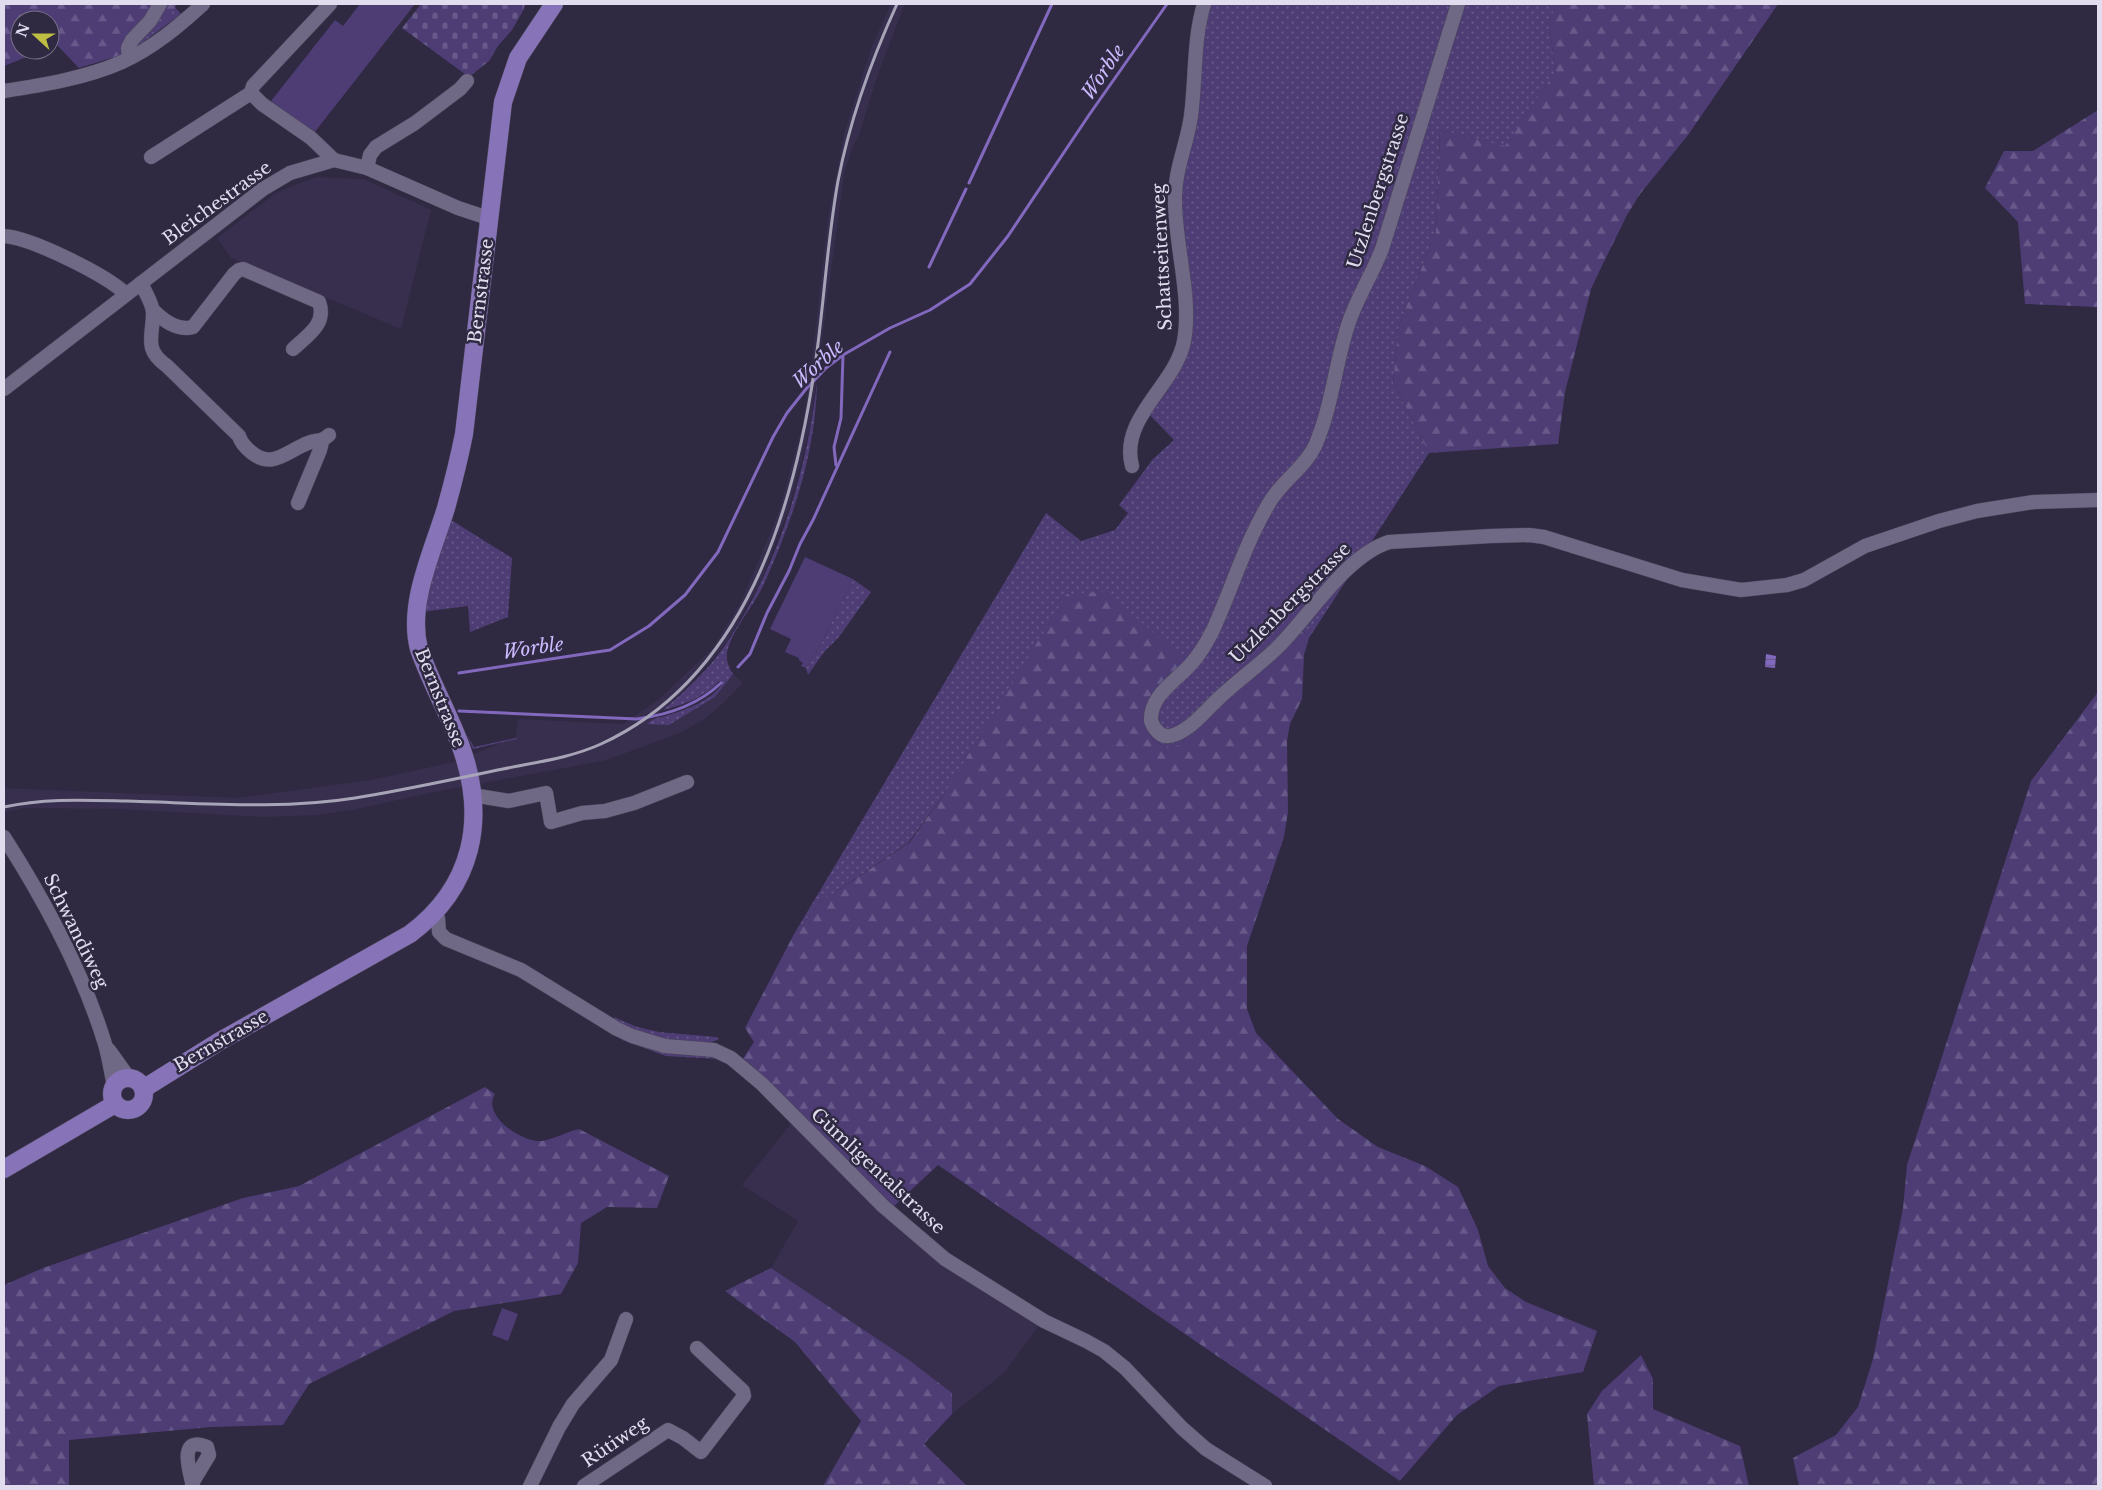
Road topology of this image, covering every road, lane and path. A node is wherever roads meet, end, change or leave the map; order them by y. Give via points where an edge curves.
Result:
1 (160, 4) edge
2 (203, 4) edge
3 (330, 4) edge
4 (554, 4) edge
5 (1204, 4) edge
6 (1458, 4) edge
7 (129, 58) junction
8 (467, 81) dead end
9 (4, 91) edge
10 (251, 93) junction
11 (151, 156) dead end
12 (334, 160) junction
13 (367, 168) junction
14 (490, 218) junction
15 (4, 236) edge
16 (141, 283) junction
17 (126, 294) junction
18 (154, 311) junction
19 (293, 349) dead end
20 (4, 389) edge
21 (1132, 466) dead end
22 (2098, 500) edge
23 (298, 502) dead end
24 (687, 782) dead end
25 (472, 795) junction
26 (4, 838) edge
27 (435, 913) junction
28 (417, 929) junction
29 (441, 935) junction
30 (129, 1084) junction
31 (114, 1104) junction
32 (4, 1168) edge
33 (626, 1320) dead end
34 (697, 1348) dead end
35 (530, 1486) edge
36 (584, 1486) edge
37 (1265, 1486) edge

1 - 7 street via 150,21 132,40 128,48
2 - 7 street via 161,39
3 - 10 street via 253,86
4 - 14 main road, Bernstrasse via 518,58 505,94
5 - 21 street, Schattseitenweg via 1196,41 1191,118 1175,191 1185,304 1184,339 1174,367 1139,422 1129,447
6 - 22 street, Utzlenbergstrasse via 1382,249 1348,324 1323,426 1314,448 1268,503 1205,646 1154,704 1151,721 1159,734 1172,736 1193,723 1276,648 1353,565 1374,548 1389,542 1491,536 1544,537 1682,580 1741,590 1787,586 1865,546 1948,518 2034,502
7 - 9 street via 73,77
8 - 13 street via 415,123 376,147
10 - 11 street
10 - 12 street via 256,100 311,138
12 - 13 street, Bleichestrasse
12 - 16 street, Bleichestrasse via 299,170 274,182
13 - 14 street, Bleichestrasse via 458,208
14 - 25 main road, Bernstrasse via 463,441 419,596 415,623 422,657 461,749
15 - 17 street via 54,253 112,283
16 - 17 street, Bleichestrasse
16 - 18 street
17 - 20 street, Bleichestrasse
18 - 19 street via 170,323 186,329 193,327 234,274 243,269 319,302 320,322
18 - 23 street via 151,336 155,358 167,366 258,458 271,460 326,438
24 - 25 street via 624,806 551,822 546,793 509,801
25 - 27 main road, Bernstrasse via 472,834 467,858 459,879
26 - 30 street, Schwandiweg via 52,918 106,1046
27 - 28 main road, Bernstrasse
27 - 29 street
28 - 29 street, Gümligentalstrasse via 422,933
28 - 30 main road, Bernstrasse via 220,1042
29 - 37 street, Gümligentalstrasse via 521,970 632,1036 665,1046 714,1050 731,1058 762,1084 883,1206 945,1259 1044,1321 1104,1352 1125,1368 1206,1449
30 - 31 main road via 111,1095
30 - 31 main road via 144,1098 136,1108 127,1110
31 - 32 main road
33 - 35 street via 611,1360 573,1404
34 - 36 street, Rütiweg via 743,1391 744,1396 701,1452 668,1430

